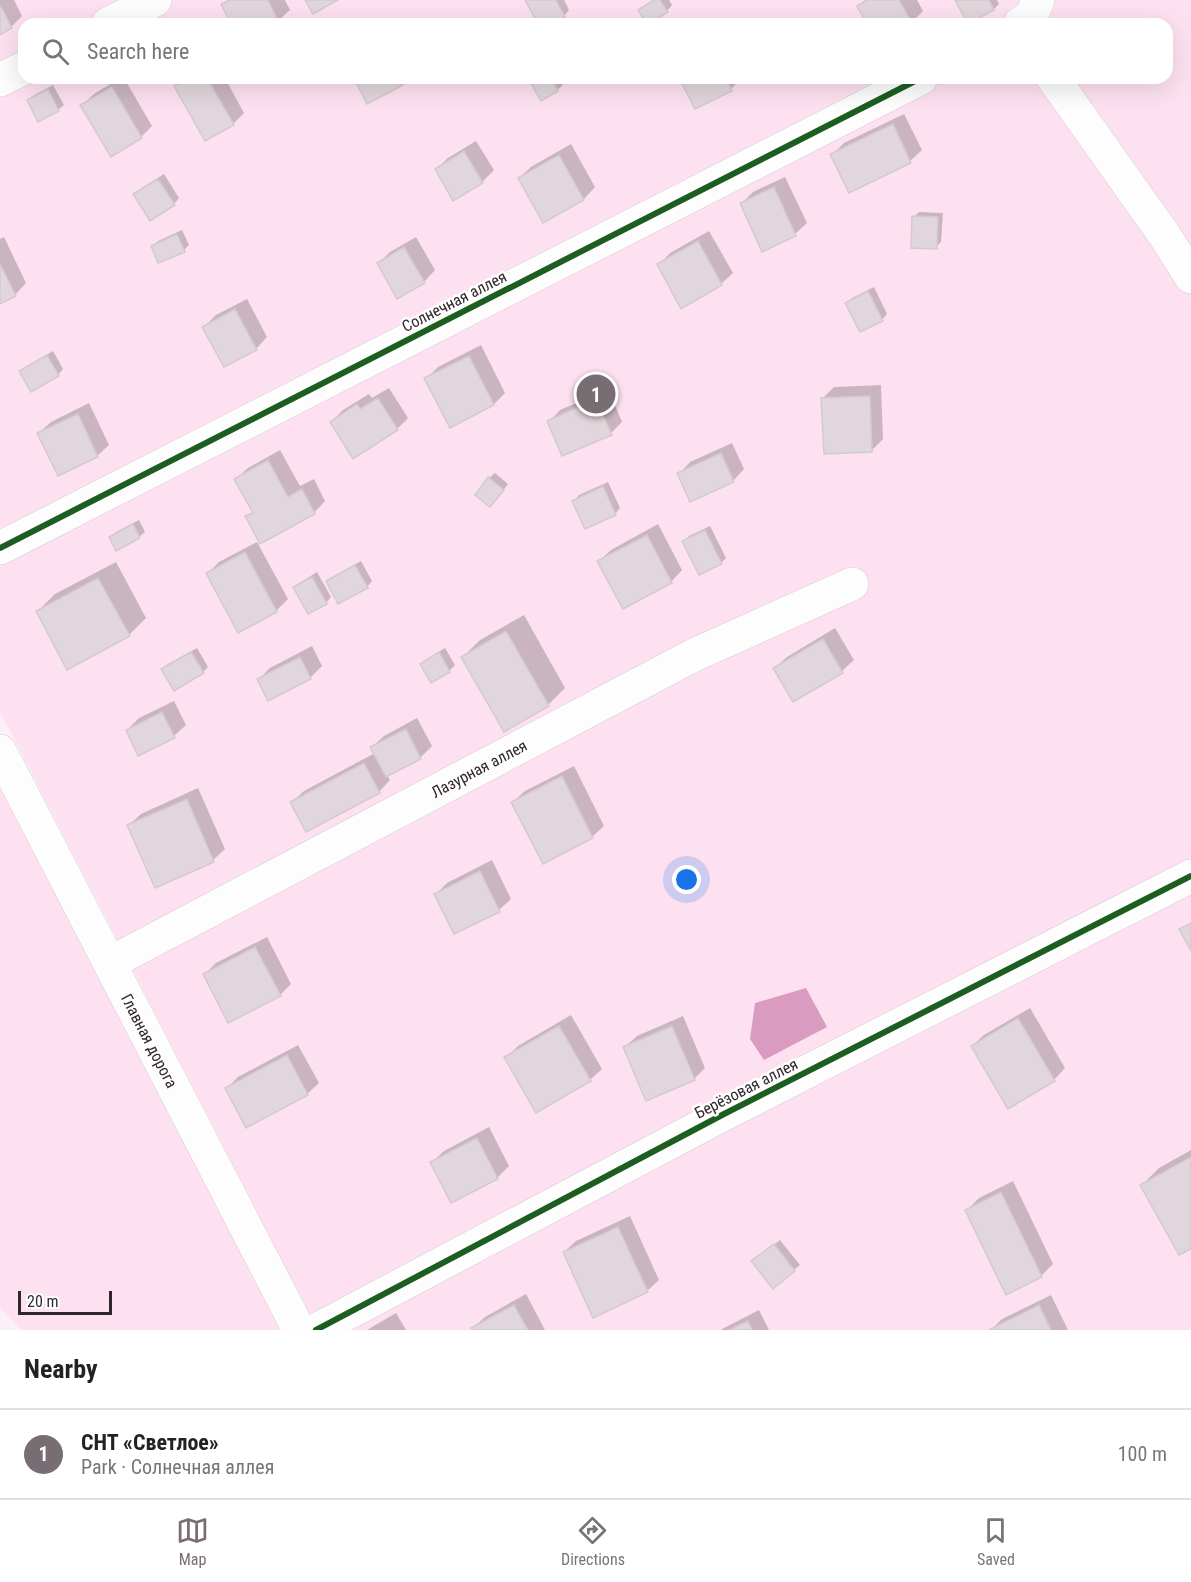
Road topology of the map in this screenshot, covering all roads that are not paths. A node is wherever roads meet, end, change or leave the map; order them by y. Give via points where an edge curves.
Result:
1 (155, 0) edge
2 (1038, 0) edge
3 (120, 18) edge
4 (1028, 18) edge
5 (18, 71) edge
6 (0, 80) edge
7 (909, 84) edge
8 (1057, 84) edge
9 (1191, 277) edge
10 (0, 548) edge
11 (852, 584) dead end
12 (0, 751) edge
13 (1191, 876) edge
14 (110, 963) junction
15 (299, 1330) edge
16 (316, 1330) edge

1 - 3 street
2 - 4 street
5 - 6 street
7 - 10 street, Солнечная аллея
8 - 9 street
11 - 14 street, Лазурная аллея via 694,655
12 - 14 street, Главная дорога
13 - 16 street, Берёзовая аллея via 724,1114
14 - 15 street, Главная дорога

